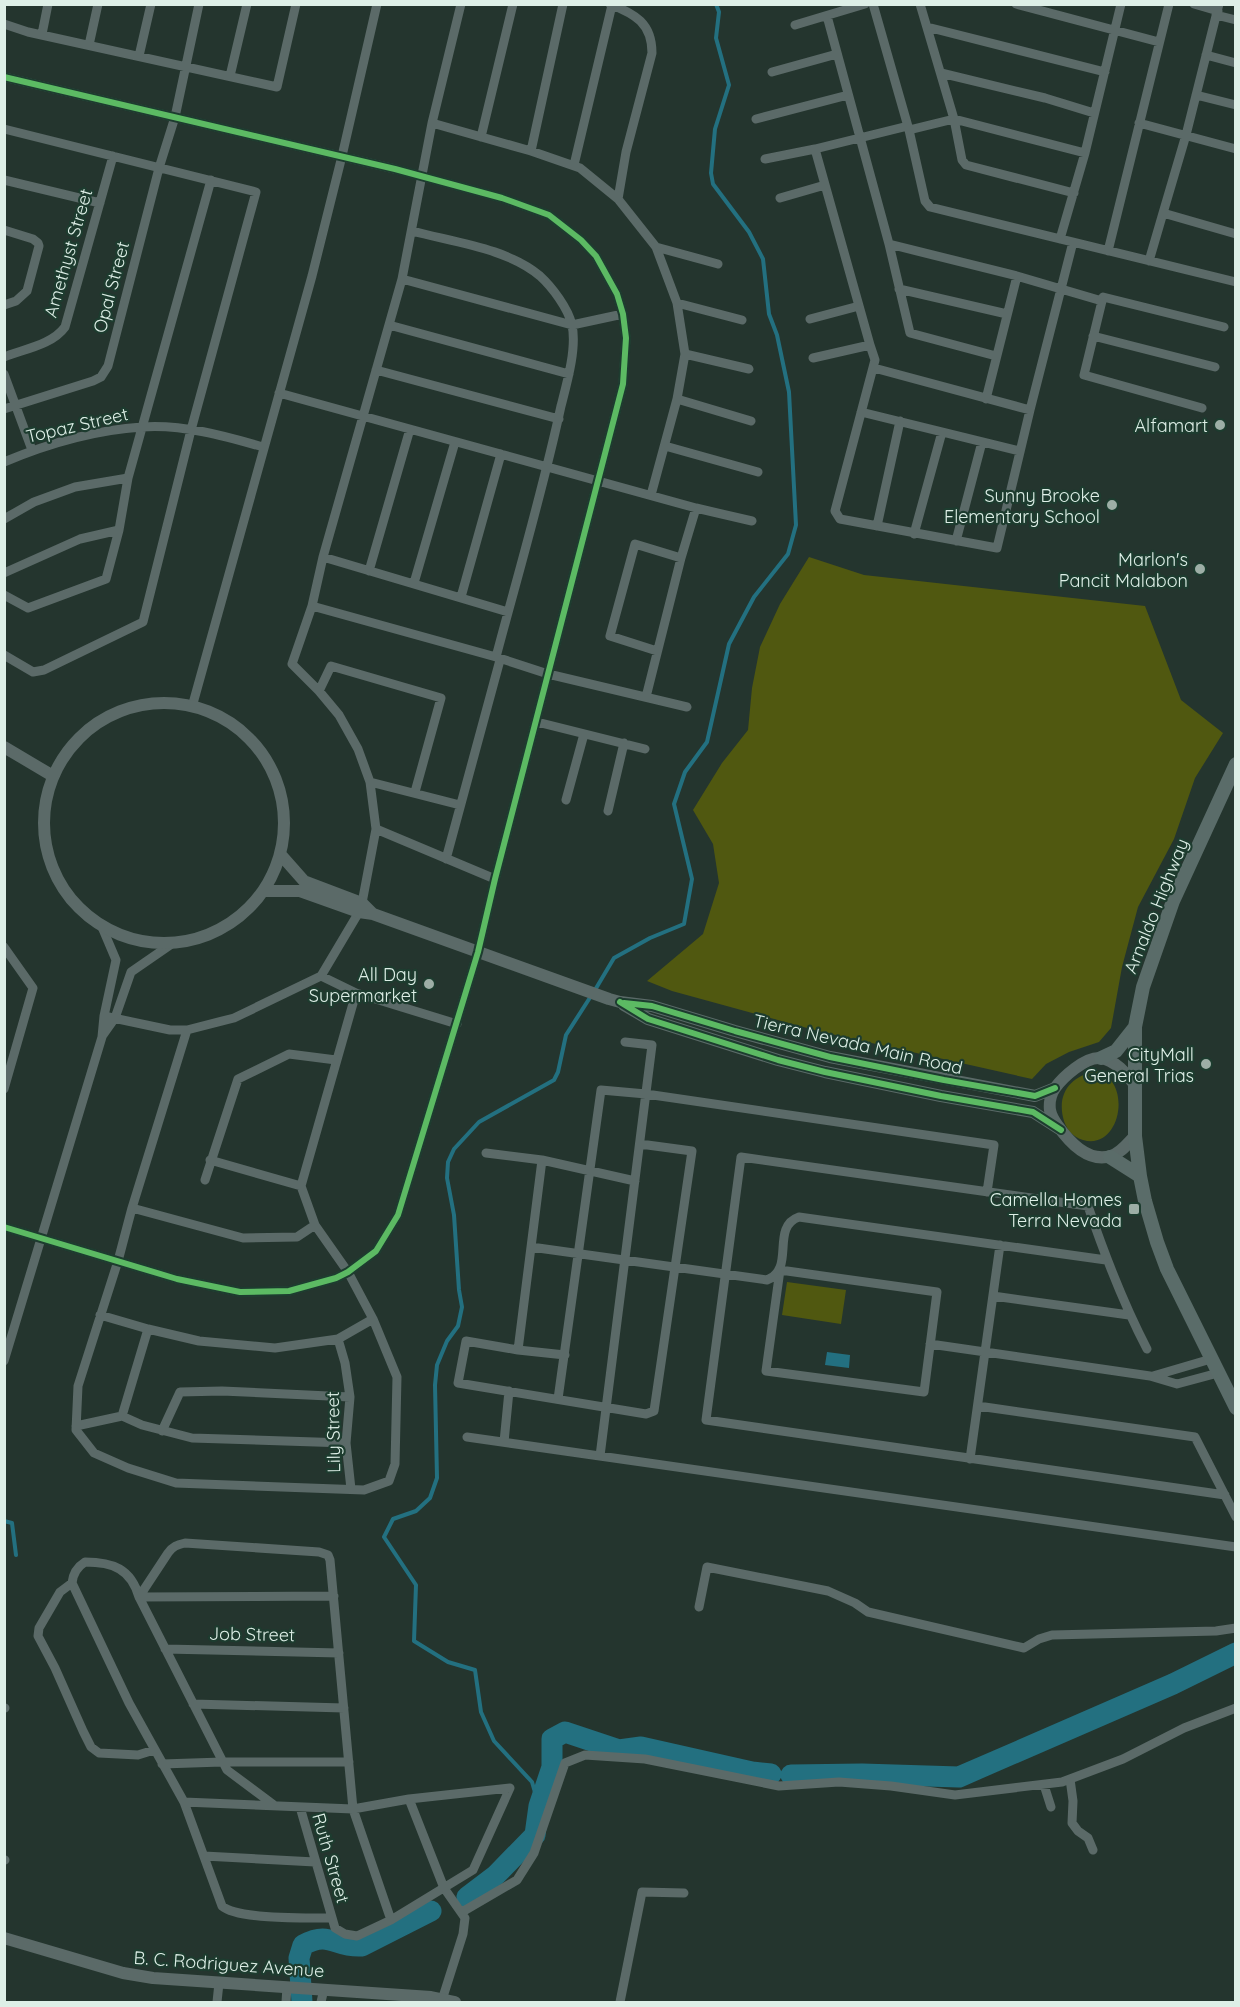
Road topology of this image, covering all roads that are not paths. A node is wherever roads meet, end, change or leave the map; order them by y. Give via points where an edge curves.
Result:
1 (48, 4) edge
2 (98, 4) edge
3 (151, 4) edge
4 (199, 4) edge
5 (247, 4) edge
6 (296, 4) edge
7 (377, 4) edge
8 (461, 4) edge
9 (513, 4) edge
10 (563, 4) edge
11 (865, 4) edge
12 (873, 4) edge
13 (920, 4) edge
14 (1121, 4) edge
15 (1169, 4) edge
16 (1194, 4) edge
17 (611, 5) edge
18 (1021, 5) edge
19 (1218, 10) edge
20 (827, 16) junction
21 (1236, 20) edge
22 (4, 24) edge
23 (795, 25) dead end
24 (927, 27) junction
25 (1115, 29) junction
26 (42, 34) junction
27 (1159, 42) junction
28 (89, 45) junction
29 (837, 54) junction
30 (1206, 55) junction
31 (140, 56) junction
32 (1236, 63) edge
33 (185, 67) junction
34 (772, 72) dead end
35 (1105, 72) junction
36 (941, 73) junction
37 (230, 76) junction
38 (4, 77) edge
39 (848, 95) junction
40 (1196, 95) junction
41 (1236, 105) edge
42 (1094, 113) junction
43 (175, 117) junction
44 (756, 119) dead end
45 (954, 119) junction
46 (432, 123) junction
47 (1139, 123) junction
48 (908, 128) junction
49 (4, 129) edge
50 (1186, 135) junction
51 (480, 137) junction
52 (860, 138) junction
53 (815, 149) junction
54 (1236, 149) edge
55 (531, 151) junction
56 (1084, 153) junction
57 (113, 156) junction
58 (342, 156) junction
59 (765, 159) dead end
60 (574, 165) junction
61 (159, 168) junction
62 (421, 177) junction
63 (4, 180) edge
64 (211, 180) junction
65 (825, 185) junction
66 (1074, 193) junction
67 (780, 198) dead end
68 (618, 199) junction
69 (100, 203) junction
70 (1163, 213) junction
71 (4, 230) edge
72 (412, 231) junction
73 (1236, 234) edge
74 (1060, 239) junction
75 (1073, 242) junction
76 (889, 244) junction
77 (656, 248) junction
78 (1107, 251) junction
79 (1149, 261) junction
80 (718, 264) dead end
81 (1017, 276) junction
82 (402, 279) junction
83 (1236, 282) edge
84 (899, 289) junction
85 (1061, 289) junction
86 (1102, 301) junction
87 (677, 303) junction
88 (4, 305) edge
89 (859, 306) junction
90 (623, 314) junction
91 (1007, 314) junction
92 (810, 319) dead end
93 (742, 320) dead end
94 (389, 325) junction
95 (572, 325) junction
96 (1224, 327) dead end
97 (1093, 336) junction
98 (870, 345) junction
99 (685, 354) junction
100 (996, 356) junction
101 (4, 357) edge
102 (813, 358) dead end
103 (1215, 367) dead end
104 (874, 368) junction
105 (749, 369) dead end
106 (376, 370) junction
107 (4, 374) edge
108 (568, 374) junction
109 (279, 393) junction
110 (677, 399) junction
111 (986, 399) junction
112 (16, 405) junction
113 (1203, 408) dead end
114 (4, 410) edge
115 (1030, 410) junction
116 (861, 411) junction
117 (364, 416) junction
118 (558, 419) junction
119 (751, 421) dead end
120 (900, 421) junction
121 (143, 426) junction
122 (410, 429) junction
123 (191, 430) junction
124 (942, 432) junction
125 (455, 442) junction
126 (982, 442) junction
127 (263, 447) junction
128 (665, 447) junction
129 (32, 450) junction
130 (1019, 452) junction
131 (501, 453) junction
132 (4, 462) edge
133 (546, 467) junction
134 (758, 472) dead end
135 (128, 478) junction
136 (598, 480) junction
137 (651, 495) junction
138 (696, 508) junction
139 (4, 519) edge
140 (752, 521) dead end
141 (877, 526) junction
142 (119, 530) junction
143 (914, 534) junction
144 (956, 541) junction
145 (323, 557) junction
146 (681, 558) junction
147 (369, 571) junction
148 (4, 573) edge
149 (414, 583) junction
150 (4, 595) edge
151 (461, 597) junction
152 (312, 606) junction
153 (508, 612) junction
154 (657, 651) junction
155 (4, 655) edge
156 (498, 658) junction
157 (548, 674) junction
158 (319, 691) junction
159 (646, 697) junction
160 (192, 706) junction
161 (687, 706) dead end
162 (537, 722) junction
163 (584, 734) junction
164 (624, 743) junction
165 (4, 747) edge
166 (645, 749) dead end
167 (1236, 764) edge
168 (53, 777) junction
169 (370, 782) junction
170 (415, 792) junction
171 (566, 801) dead end
172 (460, 805) junction
173 (608, 811) dead end
174 (376, 829) junction
175 (281, 855) junction
176 (446, 859) junction
177 (495, 879) junction
178 (264, 891) junction
179 (360, 908) junction
180 (102, 927) junction
181 (173, 943) junction
182 (4, 947) edge
183 (478, 952) junction
184 (321, 976) junction
185 (356, 993) junction
186 (615, 1001) junction
187 (104, 1016) junction
188 (115, 1018) junction
189 (457, 1024) junction
190 (1135, 1027) junction
191 (187, 1030) junction
192 (102, 1037) junction
193 (625, 1042) dead end
194 (1101, 1058) junction
195 (336, 1060) junction
196 (5, 1085) edge
197 (1135, 1085) junction
198 (1055, 1088) junction
199 (646, 1094) junction
200 (1061, 1130) junction
201 (1135, 1136) junction
202 (640, 1144) junction
203 (486, 1153) dead end
204 (1110, 1157) junction
205 (210, 1160) junction
206 (542, 1160) junction
207 (590, 1170) junction
208 (1140, 1176) junction
209 (205, 1180) dead end
210 (635, 1181) junction
211 (300, 1186) junction
212 (987, 1192) junction
213 (132, 1208) junction
214 (315, 1225) junction
215 (4, 1227) edge
216 (42, 1238) junction
217 (1000, 1245) junction
218 (531, 1247) junction
219 (579, 1254) junction
220 (625, 1260) junction
221 (1106, 1260) junction
222 (118, 1261) junction
223 (676, 1267) junction
224 (780, 1270) junction
225 (348, 1272) junction
226 (725, 1274) junction
227 (993, 1296) junction
228 (100, 1315) junction
229 (1129, 1315) junction
230 (373, 1319) junction
231 (148, 1329) junction
232 (339, 1339) junction
233 (930, 1344) junction
234 (1148, 1349) dead end
235 (518, 1350) junction
236 (985, 1353) junction
237 (565, 1355) junction
238 (1211, 1359) junction
239 (4, 1360) edge
240 (1218, 1373) junction
241 (1150, 1376) junction
242 (509, 1391) junction
243 (350, 1397) junction
244 (558, 1400) junction
245 (606, 1406) junction
246 (978, 1406) junction
247 (1236, 1408) edge
248 (122, 1416) junction
249 (76, 1426) junction
250 (162, 1431) junction
251 (467, 1437) dead end
252 (504, 1442) junction
253 (346, 1443) junction
254 (600, 1456) junction
255 (970, 1458) junction
256 (351, 1489) junction
257 (1225, 1495) junction
258 (1236, 1516) edge
259 (1236, 1547) edge
260 (72, 1582) junction
261 (334, 1596) junction
262 (139, 1597) junction
263 (699, 1607) dead end
264 (1236, 1628) edge
265 (165, 1649) junction
266 (339, 1653) junction
267 (193, 1704) junction
268 (344, 1708) junction
269 (1236, 1708) edge
270 (154, 1750) junction
271 (222, 1762) junction
272 (349, 1762) junction
273 (162, 1764) junction
274 (1070, 1779) junction
275 (1044, 1785) junction
276 (409, 1799) junction
277 (184, 1802) junction
278 (274, 1806) junction
279 (300, 1807) junction
280 (1050, 1807) dead end
281 (353, 1809) junction
282 (1093, 1850) dead end
283 (204, 1856) junction
284 (315, 1862) junction
285 (444, 1888) junction
286 (684, 1893) dead end
287 (462, 1912) junction
288 (331, 1918) junction
289 (391, 1920) junction
290 (4, 1938) edge
291 (219, 1983) junction
292 (289, 1987) junction
293 (322, 1989) junction
294 (442, 2000) junction
295 (217, 2002) edge
296 (286, 2002) edge
297 (321, 2002) edge
298 (456, 2002) edge
299 (620, 2002) edge

1 - 26 street
2 - 28 street
3 - 31 street
4 - 33 street, Opal Street
5 - 37 street
6 - 37 street via 276,87
7 - 58 street
8 - 46 street
9 - 51 street
10 - 55 street
11 - 20 street
12 - 48 street
13 - 24 street
14 - 25 street
15 - 27 street
16 - 19 street
17 - 60 street
17 - 68 street via 638,17 652,47
18 - 25 street
19 - 21 street
19 - 30 street
20 - 23 street
20 - 29 street
22 - 26 street
24 - 35 street
24 - 36 street
25 - 27 street
25 - 35 street
26 - 28 street
27 - 47 street
28 - 31 street
29 - 34 street
29 - 39 street
30 - 32 street
30 - 40 street
31 - 33 street
33 - 37 street
33 - 43 street, Opal Street
35 - 42 street
36 - 42 street
36 - 45 street
38 - 43 street
39 - 44 street
39 - 52 street
40 - 41 street
40 - 50 street
42 - 56 street
43 - 58 street
43 - 61 street, Opal Street
45 - 48 street
45 - 56 street
45 - 66 street via 966,165
46 - 51 street
46 - 62 street
47 - 50 street
47 - 78 street
48 - 52 street
48 - 74 street via 925,201 930,207
49 - 57 street
50 - 54 street
50 - 70 street
51 - 55 street
52 - 53 street
52 - 76 street
53 - 59 street
53 - 65 street
55 - 60 street
56 - 66 street
57 - 61 street
57 - 69 street, Amethyst Street
58 - 62 street
58 - 109 street
60 - 68 street
61 - 64 street
61 - 112 street, Opal Street via 105,372 83,385
62 - 72 street
62 - 90 street via 549,215 596,256 617,294
63 - 69 street
64 - 121 street
64 - 123 street via 256,192
65 - 67 street
65 - 89 street
66 - 74 street
68 - 77 street
69 - 101 street, Amethyst Street via 65,327 50,340
70 - 73 street
70 - 79 street
71 - 88 street via 35,240 39,250 27,291 16,302
72 - 82 street
72 - 95 street via 498,253 527,266 552,290
74 - 75 street
75 - 78 street
75 - 85 street
76 - 81 street
76 - 84 street
77 - 80 street
77 - 87 street
78 - 79 street
79 - 83 street
81 - 85 street
81 - 91 street
82 - 94 street
82 - 95 street
84 - 91 street
84 - 100 street via 910,333
85 - 86 street
85 - 115 street
86 - 96 street via 1103,297
86 - 97 street
87 - 93 street
87 - 99 street
89 - 92 street
89 - 98 street
90 - 95 street
90 - 136 street via 623,384
91 - 100 street
94 - 106 street
94 - 108 street
95 - 108 street
97 - 103 street
97 - 113 street via 1084,375
98 - 102 street
98 - 104 street
99 - 105 street
99 - 110 street
100 - 111 street
104 - 111 street
104 - 116 street
106 - 117 street
106 - 118 street
107 - 112 street
108 - 118 street
109 - 117 street
109 - 127 street
110 - 119 street
110 - 128 street
111 - 115 street
112 - 114 street, Opal Street
112 - 129 street
115 - 130 street
116 - 120 street
116 - 141 street via 835,511 840,519
117 - 122 street
117 - 145 street
118 - 133 street
120 - 124 street
120 - 141 street
121 - 123 street, Topaz Street
121 - 129 street, Topaz Street
121 - 135 street
122 - 125 street
122 - 147 street
123 - 127 street, Topaz Street
123 - 155 street via 144,622 44,670 33,672
124 - 126 street
124 - 143 street
125 - 131 street
125 - 149 street
126 - 130 street
126 - 144 street
127 - 160 street
128 - 134 street
128 - 137 street
129 - 132 street, Topaz Street
130 - 144 street via 997,548
131 - 133 street
131 - 151 street
133 - 136 street
133 - 153 street
135 - 139 street via 75,487 34,502
135 - 142 street
136 - 137 street
136 - 157 street
137 - 138 street
138 - 140 street
138 - 146 street
141 - 143 street
142 - 148 street via 80,539
142 - 150 street via 106,579 28,608
143 - 144 street
145 - 147 street
145 - 152 street
146 - 154 street
146 - 154 street via 635,544 610,636
147 - 149 street
149 - 151 street
151 - 153 street
152 - 156 street
152 - 158 street via 292,664
153 - 156 street
154 - 159 street
156 - 157 street
156 - 172 street
157 - 159 street
157 - 162 street
158 - 169 street via 339,715
158 - 170 street via 331,666 441,698
159 - 161 street
160 - 168 street via 148,704 117,713 85,732 61,760
160 - 175 street via 233,725 260,750 270,766 283,800
162 - 163 street
162 - 177 street
163 - 164 street
163 - 171 street
164 - 166 street
164 - 173 street
165 - 168 street
167 - 190 main road, Arnaldo Highway via 1173,901 1143,987
168 - 180 street via 45,800 46,849 66,894
169 - 170 street
169 - 174 street
170 - 172 street
172 - 176 street
174 - 176 street
174 - 179 street
175 - 178 street
175 - 179 street, Tierra Nevada Main Road via 304,881
176 - 177 street
177 - 183 street
178 - 179 street, Tierra Nevada Main Road via 300,891
178 - 181 street via 225,928
179 - 183 street, Tierra Nevada Main Road
179 - 184 street
180 - 181 street via 149,943
180 - 187 street via 116,960
181 - 188 street via 131,972
182 - 196 street via 33,988
183 - 186 street, Tierra Nevada Main Road
183 - 189 street
184 - 185 street
184 - 191 street via 234,1018
185 - 189 street
185 - 195 street
186 - 198 street, Tierra Nevada Main Road via 652,1005 830,1057 944,1080 1035,1096
186 - 200 street, Tierra Nevada Main Road via 648,1019 778,1060 929,1094 1033,1112
187 - 188 street
187 - 192 street
188 - 191 street
188 - 192 street
189 - 225 street via 398,1215 376,1251
190 - 194 main road via 1116,1051
190 - 197 main road, Arnaldo Highway
191 - 213 street
192 - 216 street
193 - 199 street via 652,1045
194 - 197 street via 1123,1068
194 - 198 street via 1081,1064
195 - 205 street via 289,1054 238,1079
195 - 211 street
197 - 201 main road, Arnaldo Highway
198 - 200 street via 1050,1113
199 - 202 street
199 - 207 street via 601,1089
199 - 212 street via 994,1145
200 - 204 street via 1085,1153
201 - 204 street
201 - 208 main road, Arnaldo Highway
202 - 210 street
202 - 223 street via 692,1151
203 - 206 street
204 - 208 main road
205 - 209 street
205 - 211 street
206 - 207 street
206 - 218 street
207 - 210 street
207 - 219 street
208 - 238 main road, Arnaldo Highway via 1167,1269
210 - 220 street
211 - 214 street
212 - 221 street via 1088,1206
212 - 226 street via 741,1156
213 - 214 street via 243,1238 297,1237
213 - 222 street
214 - 225 street
215 - 216 street
216 - 222 street
216 - 239 street
217 - 221 street
217 - 224 street via 799,1217 786,1226
217 - 227 street
218 - 219 street
218 - 235 street
219 - 220 street
219 - 237 street
220 - 223 street
220 - 245 street
221 - 229 street
222 - 225 street via 240,1292 289,1291
222 - 228 street
223 - 226 street
223 - 245 street via 654,1411 646,1414
224 - 226 street via 767,1280
224 - 233 street via 937,1292
224 - 233 street via 766,1371 924,1392
225 - 230 street
226 - 255 street via 706,1420
227 - 229 street
227 - 236 street
228 - 231 street
228 - 249 street via 78,1386
229 - 234 street
230 - 232 street
230 - 256 street via 397,1377 395,1464 389,1481 363,1490
231 - 232 street via 199,1341 275,1348
231 - 248 street
232 - 243 street, Lily Street
233 - 236 street
235 - 237 street
235 - 242 street via 466,1341 458,1383
236 - 241 street
236 - 246 street
237 - 244 street
238 - 240 main road, Arnaldo Highway
238 - 241 street
240 - 241 street via 1177,1384
240 - 247 main road, Arnaldo Highway
242 - 244 street
242 - 252 street
243 - 250 street via 180,1392
243 - 253 street, Lily Street
244 - 245 street
245 - 254 street
246 - 255 street
246 - 257 street via 1195,1437
248 - 249 street
248 - 250 street
249 - 256 street via 94,1453 176,1483
250 - 253 street via 192,1438
251 - 252 street
252 - 254 street
253 - 256 street, Lily Street
254 - 259 street
255 - 257 street
257 - 258 street
260 - 262 street via 78,1567 85,1562 110,1565 132,1578
260 - 270 street
260 - 270 street via 60,1592 38,1636 83,1731 99,1753 138,1755
261 - 262 street
261 - 262 street via 330,1560 325,1554 185,1544 172,1547
261 - 266 street
262 - 265 street
263 - 264 street via 707,1567 828,1591 868,1612 1024,1648 1052,1635
265 - 266 street, Job Street
265 - 267 street
266 - 268 street
267 - 268 street
267 - 271 street
268 - 272 street
269 - 274 street
270 - 273 street
271 - 272 street
271 - 273 street
271 - 278 street via 234,1777
272 - 281 street
273 - 277 street
274 - 275 street
274 - 282 street via 1072,1823 1088,1838
275 - 280 street
275 - 287 street via 955,1795 839,1782 779,1786 645,1759 585,1755 565,1763 534,1853 517,1880
276 - 281 street
276 - 285 street
276 - 285 street via 510,1788 473,1869
277 - 278 street
277 - 283 street
278 - 279 street
279 - 281 street
279 - 284 street, Ruth Street
281 - 289 street
283 - 284 street
283 - 288 street via 225,1909 287,1918
284 - 288 street, Ruth Street
285 - 287 street
285 - 289 street
286 - 299 street via 642,1892
287 - 294 street via 463,1934
288 - 289 street via 335,1928 350,1936
290 - 291 street, B. C. Rodriguez Avenue via 123,1973
291 - 292 street, B. C. Rodriguez Avenue
291 - 295 street
292 - 293 street, B. C. Rodriguez Avenue
292 - 296 street
293 - 294 street, B. C. Rodriguez Avenue
293 - 297 street
294 - 298 street, B. C. Rodriguez Avenue

